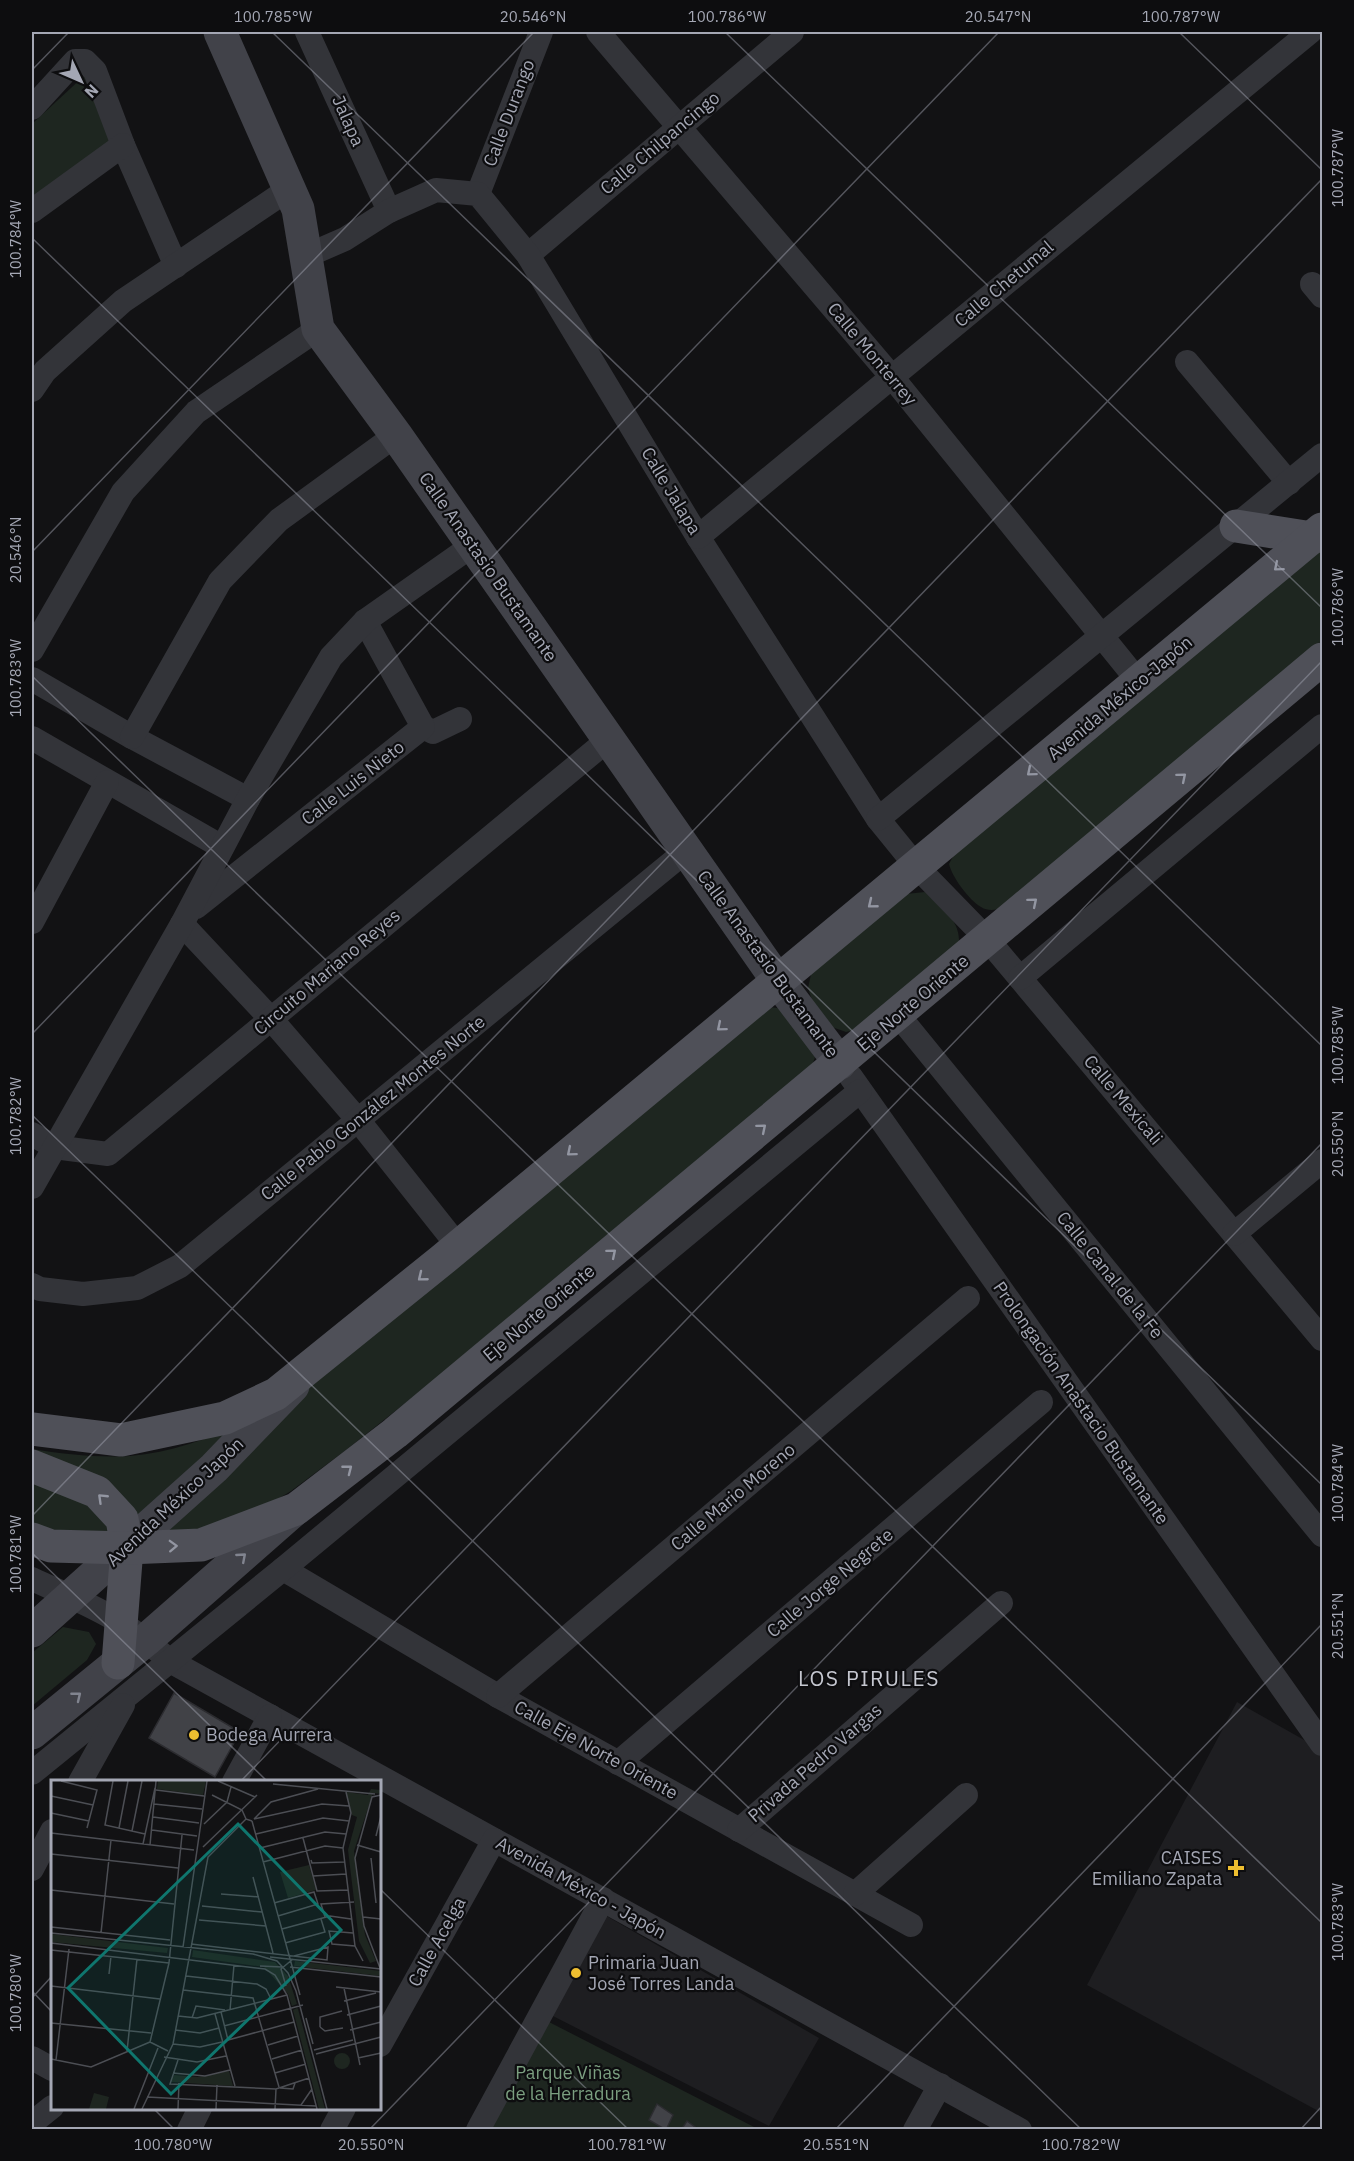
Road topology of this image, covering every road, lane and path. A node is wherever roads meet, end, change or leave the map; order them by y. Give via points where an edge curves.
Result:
1 (220, 32) edge
2 (307, 32) edge
3 (541, 32) edge
4 (598, 32) edge
5 (792, 32) edge
6 (1310, 32) edge
7 (32, 108) edge
8 (679, 127) junction
9 (123, 145) junction
10 (289, 189) junction
11 (478, 194) junction
12 (32, 211) edge
13 (389, 211) junction
14 (528, 255) junction
15 (306, 256) junction
16 (176, 266) junction
17 (318, 329) junction
18 (1187, 362) dead end
19 (892, 377) junction
20 (32, 390) edge
21 (396, 435) junction
22 (1323, 455) edge
23 (1289, 483) junction
24 (1236, 526) junction
25 (1317, 534) edge
26 (698, 537) junction
27 (473, 545) junction
28 (365, 621) junction
29 (1102, 636) junction
30 (32, 650) edge
31 (1323, 660) edge
32 (32, 679) edge
33 (1139, 682) junction
34 (460, 719) dead end
35 (1323, 726) edge
36 (423, 727) junction
37 (132, 737) junction
38 (32, 738) edge
39 (609, 739) junction
40 (107, 782) junction
41 (248, 799) junction
42 (878, 819) junction
43 (222, 847) junction
44 (686, 851) junction
45 (917, 867) junction
46 (184, 919) junction
47 (32, 921) edge
48 (988, 940) junction
49 (1020, 978) junction
50 (777, 980) junction
51 (898, 1015) junction
52 (271, 1019) junction
53 (840, 1063) junction
54 (860, 1090) junction
55 (358, 1120) junction
56 (32, 1134) edge
57 (54, 1147) junction
58 (1323, 1161) edge
59 (32, 1187) edge
60 (1234, 1234) junction
61 (459, 1246) junction
62 (32, 1285) edge
63 (968, 1299) dead end
64 (1323, 1339) edge
65 (313, 1366) junction
66 (1041, 1402) dead end
67 (32, 1429) edge
68 (32, 1466) edge
69 (296, 1509) junction
70 (1323, 1535) edge
71 (32, 1539) edge
72 (127, 1548) junction
73 (283, 1569) junction
74 (32, 1580) edge
75 (72, 1597) junction
76 (1001, 1603) dead end
77 (32, 1631) edge
78 (134, 1632) junction
79 (170, 1661) junction
80 (118, 1663) joint
81 (129, 1695) junction
82 (498, 1696) junction
83 (270, 1716) junction
84 (32, 1733) edge
85 (1323, 1744) edge
86 (618, 1763) junction
87 (32, 1773) edge
88 (81, 1780) edge
89 (235, 1780) edge
90 (379, 1780) edge
91 (381, 1781) edge
92 (966, 1795) dead end
93 (739, 1830) junction
94 (51, 1833) edge
95 (494, 1840) junction
96 (32, 1869) edge
97 (855, 1894) junction
98 (603, 1899) junction
99 (911, 1925) dead end
100 (381, 2043) edge
101 (32, 2058) edge
102 (51, 2068) edge
103 (940, 2085) junction
104 (51, 2108) edge
105 (199, 2110) edge
106 (343, 2110) edge
107 (32, 2123) edge
108 (189, 2130) edge
109 (332, 2130) edge
110 (478, 2130) edge
111 (915, 2130) edge
112 (1020, 2130) edge

1 - 10 street, Calle Anastasio Bustamante
2 - 13 street, Jalapa
3 - 11 street, Calle Durango
4 - 8 street, Calle Monterrey
5 - 8 street, Calle Chilpancingo
6 - 19 street, Calle Chetumal
7 - 9 street via 75,61 85,61 95,71
8 - 14 street, Calle Chilpancingo
8 - 19 street, Calle Monterrey
9 - 12 street
9 - 16 street
10 - 15 street, Calle Anastasio Bustamante via 298,209
10 - 16 street
11 - 13 street via 436,190
11 - 14 street, Calle Jalapa
13 - 15 street via 345,239
14 - 26 street, Calle Jalapa
15 - 17 street, Calle Anastasio Bustamante
16 - 20 street via 123,301 45,371
17 - 21 street, Calle Anastasio Bustamante
17 - 30 street via 196,412 123,492
18 - 23 street
19 - 26 street, Calle Chetumal
19 - 29 street, Calle Monterrey
21 - 27 street, Calle Anastasio Bustamante
21 - 37 street via 279,520 220,581
22 - 23 street
23 - 24 street
24 - 25 main road
24 - 29 street
25 -> 33 main road, Avenida México-Japón
26 - 42 street, Calle Jalapa
27 - 28 street, Calle Luis Nieto
27 - 39 street, Calle Anastasio Bustamante
28 - 36 street
28 - 41 street, Calle Luis Nieto via 331,657
29 - 33 street, Calle Monterrey
29 - 42 street
48 -> 31 main road
32 - 37 street
33 -> 45 main road, Avenida México-Japón
34 - 36 street via 433,732
35 - 49 street
36 - 46 street, Calle Luis Nieto
37 - 41 street
38 - 40 street
39 - 44 street, Calle Anastasio Bustamante
39 - 52 street, Circuito Mariano Reyes
40 - 43 street
40 - 47 street
41 - 43 street, Calle Luis Nieto
42 - 45 street, Calle Jalapa
43 - 46 street, Calle Luis Nieto
44 - 50 street, Calle Anastasio Bustamante
44 - 55 street, Calle Pablo González Montes Norte
45 - 48 street, Calle Mexicali
45 -> 50 main road
46 - 52 street
46 - 57 street, Calle Luis Nieto
48 - 49 street, Calle Mexicali
48 - 51 main road, Eje Norte Oriente
49 - 60 street, Calle Mexicali
50 - 53 street, Calle Anastasio Bustamante
50 -> 61 main road
51 - 53 main road, Eje Norte Oriente
51 - 70 street, Calle Canal de la Fe
52 - 55 street
52 - 57 street, Circuito Mariano Reyes via 108,1154
53 - 54 street, Prolongación Anastacio Bustamante
69 -> 53 main road, Eje Norte Oriente via 395,1433
54 - 73 street, Eje Norte Oriente
54 - 85 street, Prolongación Anastacio Bustamante
55 - 61 street
55 - 62 street, Calle Pablo González Montes Norte via 180,1266 137,1288 83,1294
56 - 57 street, Circuito Mariano Reyes
57 - 59 street, Calle Luis Nieto
58 - 60 street
60 - 64 street, Calle Mexicali
61 -> 65 main road
63 - 82 street, Calle Mario Moreno
65 - 67 main road via 276,1394 225,1418 121,1440
65 - 72 street, Avenida México Japón via 214,1468
66 - 86 street, Calle Jorge Negrete
72 -> 68 main road via 122,1519 98,1492
72 -> 69 main road, Eje Norte Oriente via 201,1545
78 -> 69 street
71 - 72 main road, Eje Norte Oriente via 51,1546
72 - 75 street, Avenida México Japón
72 - 78 main road
73 - 79 street, Eje Norte Oriente
73 - 82 street, Calle Eje Norte Oriente
74 - 75 street, Avenida México - Japón
75 - 77 street, Avenida México Japón
75 - 78 street, Avenida México - Japón
76 - 93 street, Privada Pedro Vargas
78 - 79 street, Avenida México - Japón
78 - 80 main road
79 - 81 street, Eje Norte Oriente
79 - 83 street, Avenida México - Japón
84 -> 80 street
81 - 87 street, Eje Norte Oriente
81 - 88 street
82 - 86 street, Calle Eje Norte Oriente
83 - 89 street
83 - 90 street, Avenida México - Japón
86 - 93 street, Calle Eje Norte Oriente
91 - 95 street, Avenida México - Japón
92 - 97 street
93 - 97 street, Calle Eje Norte Oriente
94 - 96 street
95 - 98 street, Avenida México - Japón
95 - 100 street, Calle Acelga
97 - 99 street, Calle Eje Norte Oriente
98 - 103 street, Avenida México - Japón
98 - 110 street
101 - 102 street
103 - 111 street
103 - 112 street, Avenida México - Japón
104 - 107 street
105 - 108 street
106 - 109 street

